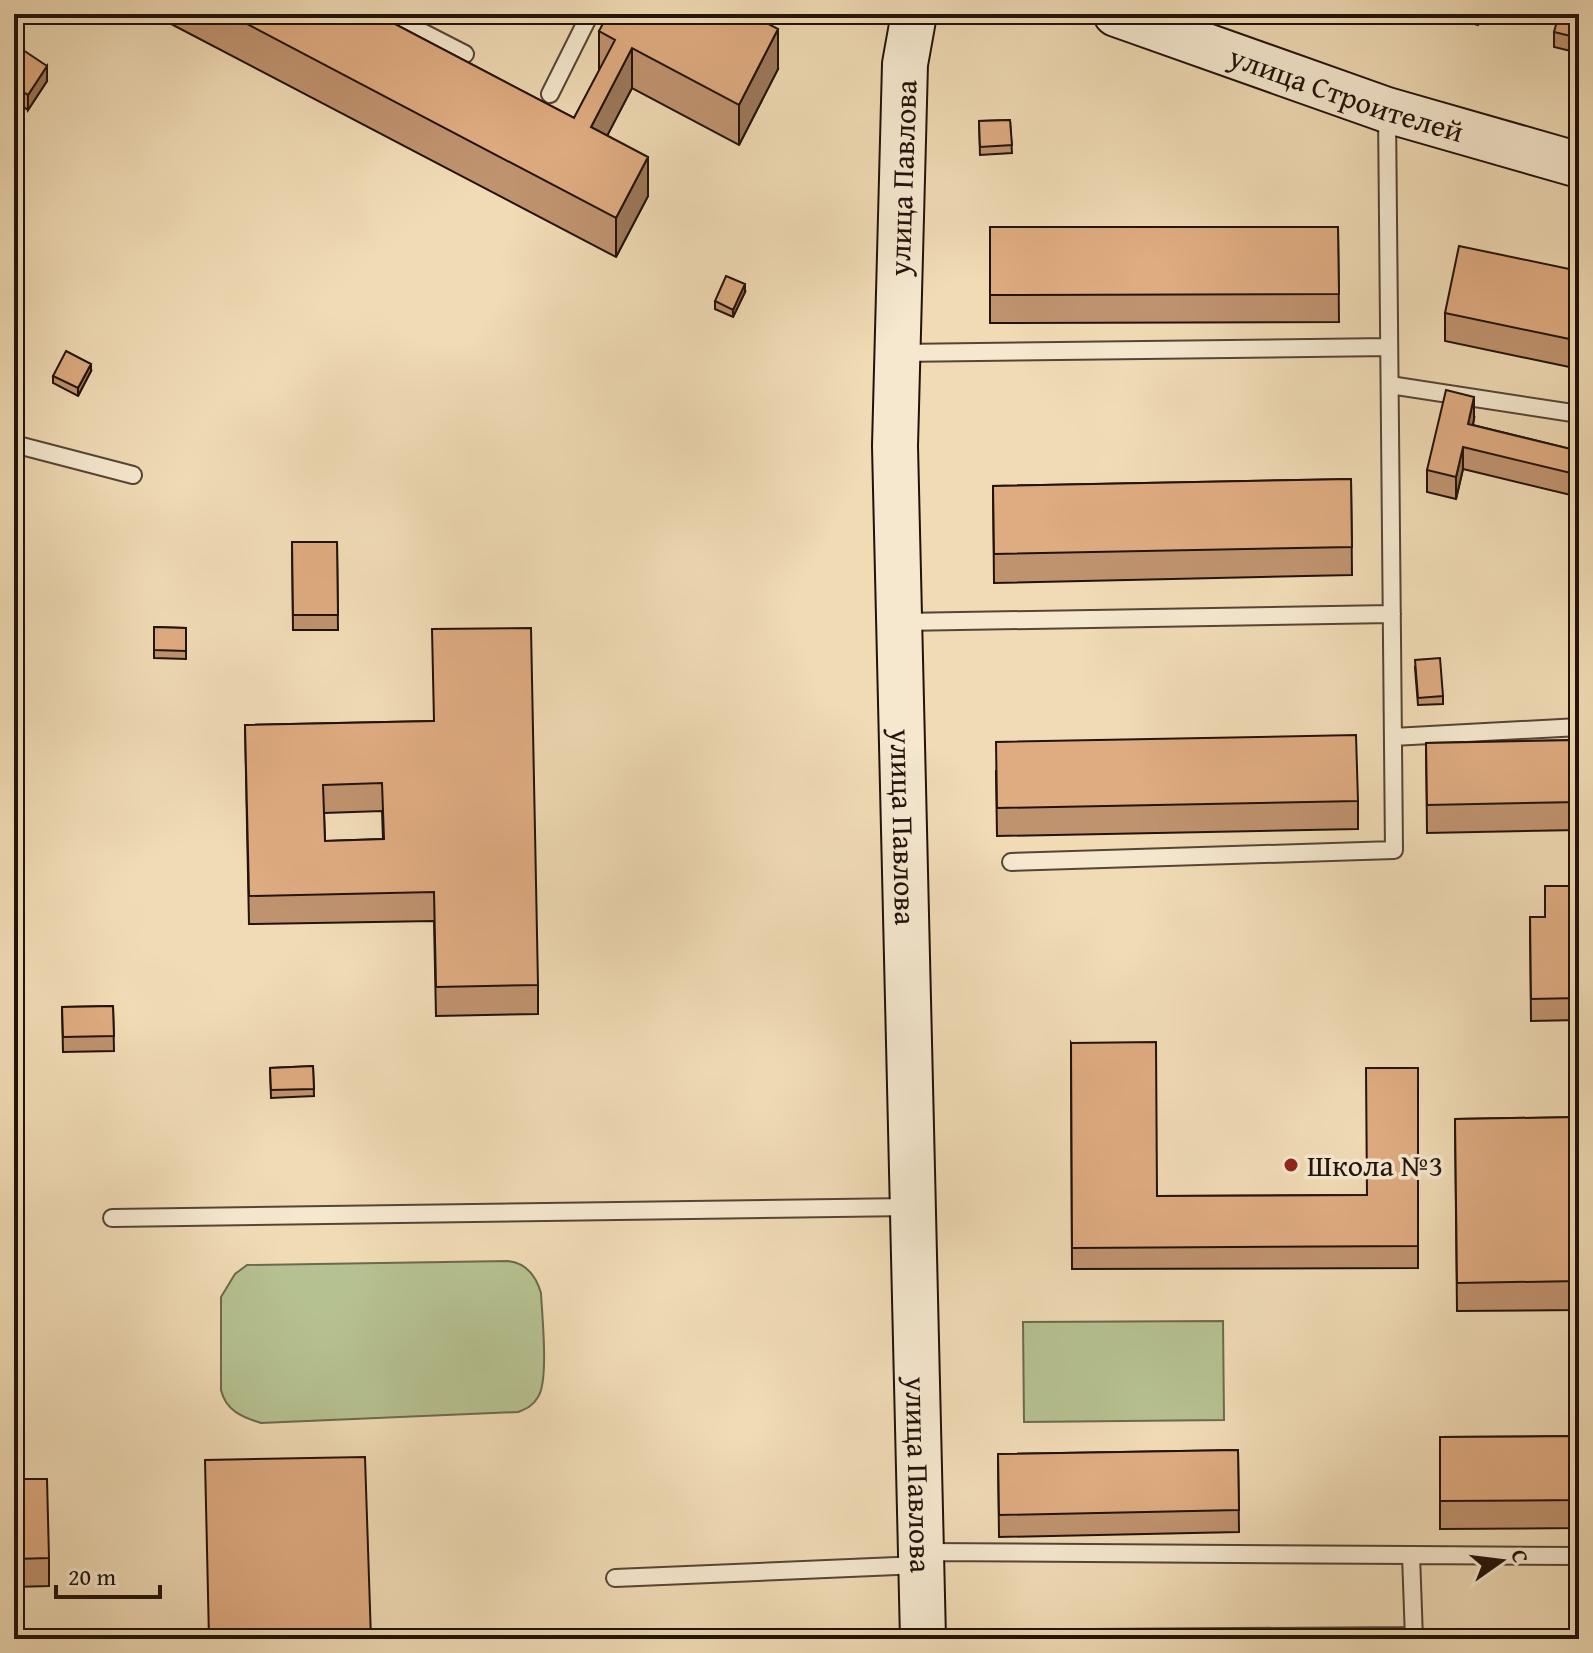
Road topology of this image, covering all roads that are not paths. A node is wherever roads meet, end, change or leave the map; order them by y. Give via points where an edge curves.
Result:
1 (387, 14) edge
2 (590, 14) edge
3 (914, 14) edge
4 (1116, 14) edge
5 (465, 54) dead end
6 (550, 94) dead end
7 (1387, 110) junction
8 (1579, 165) edge
9 (1389, 347) junction
10 (897, 353) junction
11 (1390, 385) junction
12 (1579, 414) edge
13 (14, 444) edge
14 (133, 475) dead end
15 (1392, 614) junction
16 (899, 622) junction
17 (1579, 727) edge
18 (1393, 737) junction
19 (1011, 862) dead end
20 (913, 1207) junction
21 (112, 1218) dead end
22 (1411, 1555) junction
23 (1579, 1556) edge
24 (921, 1559) junction
25 (615, 1578) dead end
26 (1414, 1638) edge
27 (923, 1639) edge

1 - 5 lane
2 - 6 lane
3 - 10 street, улица Павлова via 905,64
4 - 7 street, улица Строителей
7 - 8 street, улица Строителей
7 - 9 lane
9 - 10 lane
9 - 11 lane
10 - 16 street, улица Павлова
11 - 12 lane
11 - 15 lane
13 - 14 lane
15 - 16 lane
15 - 18 lane
16 - 20 street, улица Павлова
17 - 18 lane
18 - 19 lane via 1394,850
20 - 21 lane
20 - 24 street, улица Павлова
22 - 23 lane
22 - 24 lane
22 - 26 lane
24 - 25 lane
24 - 27 street, улица Павлова
26 - 27 lane

